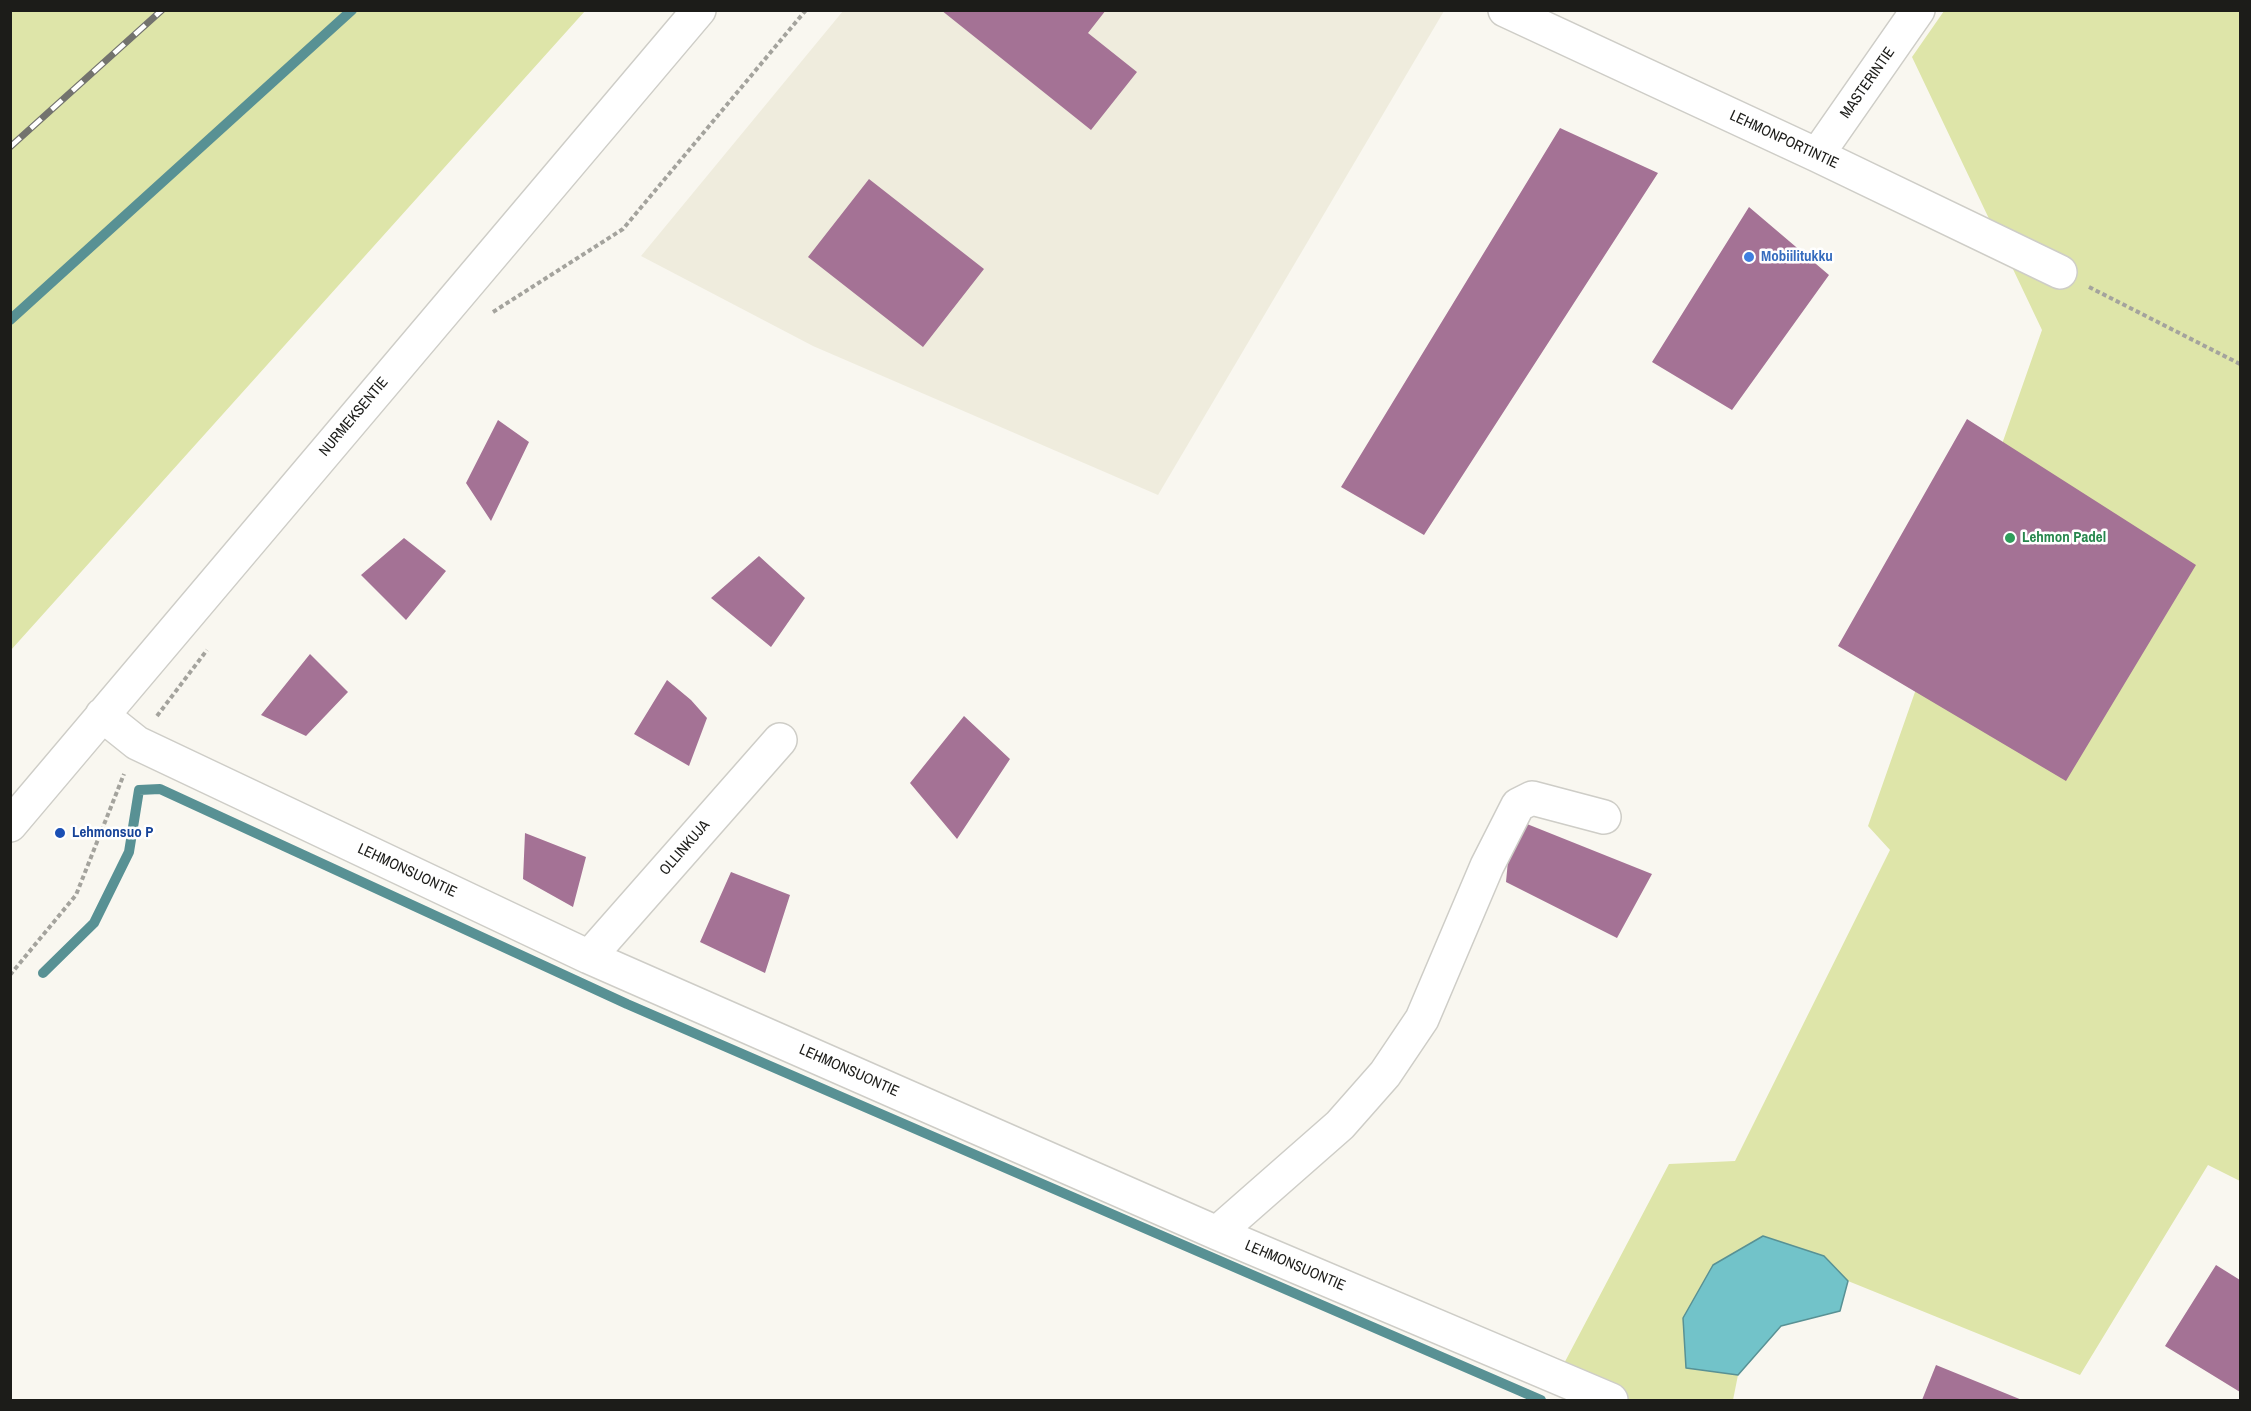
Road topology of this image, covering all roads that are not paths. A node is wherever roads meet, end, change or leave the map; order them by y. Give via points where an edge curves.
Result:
1 (699, 10) edge
2 (1505, 10) edge
3 (1918, 10) edge
4 (1817, 155) junction
5 (2060, 272) road end
6 (102, 715) junction
7 (780, 740) dead end
8 (1604, 817) dead end
9 (10, 825) edge
10 (589, 957) junction
11 (1217, 1233) junction
12 (1611, 1401) edge

1 - 6 street, NURMEKSENTIE
2 - 4 street, LEHMONPORTINTIE
3 - 4 street, MASTERINTIE
4 - 5 street, LEHMONPORTINTIE
6 - 9 street, NURMEKSENTIE
6 - 10 street, LEHMONSUONTIE via 137,743
7 - 10 street, OLLINKUJA
8 - 11 street via 1532,798 1518,805 1487,866 1422,1019 1385,1074 1340,1125
10 - 11 street, LEHMONSUONTIE
11 - 12 street, LEHMONSUONTIE

